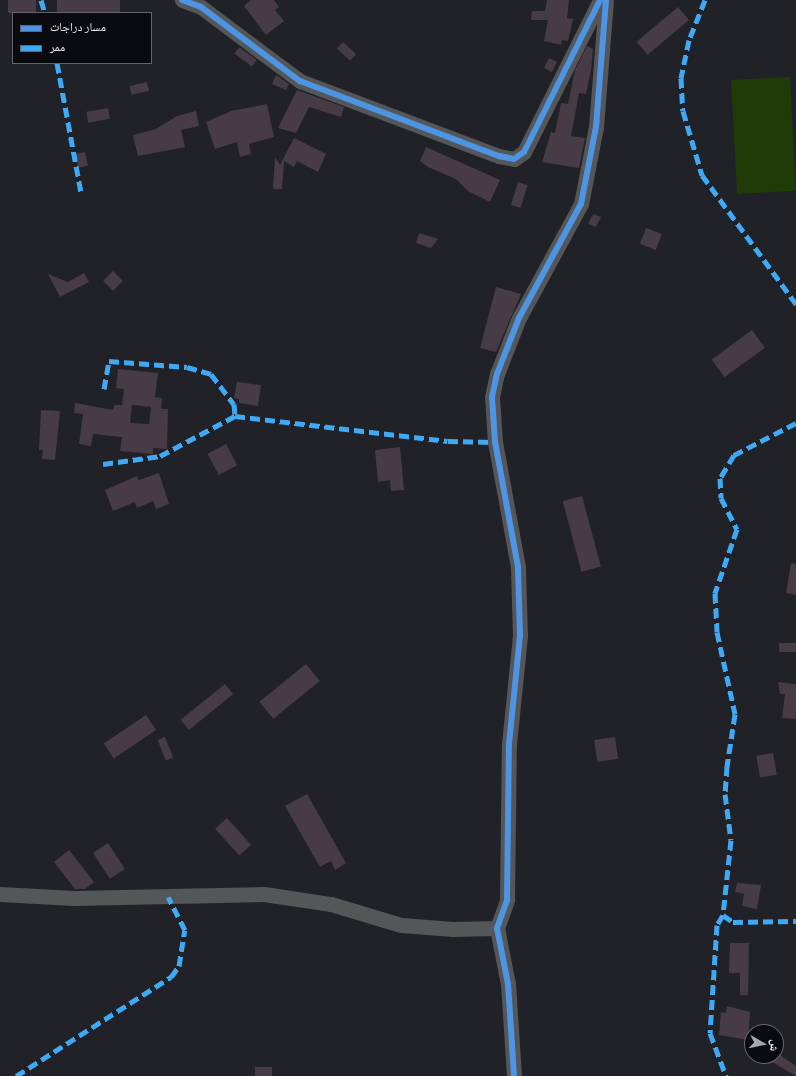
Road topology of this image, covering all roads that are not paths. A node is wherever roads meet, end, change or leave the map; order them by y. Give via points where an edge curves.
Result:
1 (182, 0) edge
2 (600, 0) edge
3 (606, 0) edge
4 (0, 894) edge
5 (498, 928) junction
6 (514, 1076) edge

1 - 2 street via 200,7 300,81 498,156 514,159 524,152
3 - 5 street via 596,127 581,204 519,318 497,374 492,397 495,442 518,567 520,636 510,744 507,900
4 - 5 street via 74,898 264,894 331,904 401,925 453,929
5 - 6 street via 508,984

